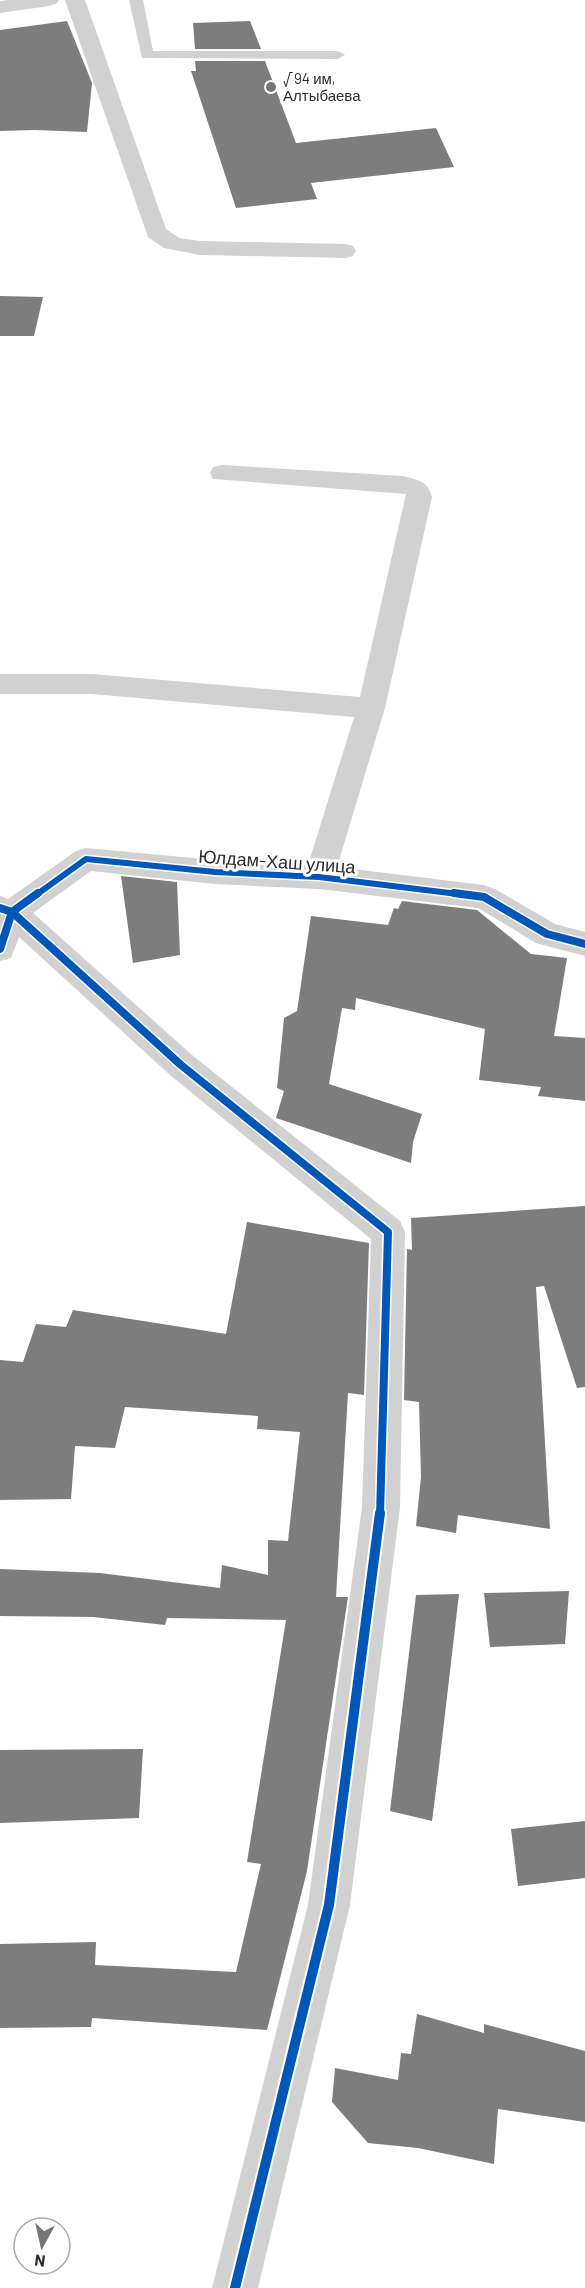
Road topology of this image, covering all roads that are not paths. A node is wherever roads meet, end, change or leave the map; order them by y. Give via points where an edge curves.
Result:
1 (75, 0) edge
2 (136, 0) edge
3 (37, 1) edge
4 (0, 7) edge
5 (338, 55) dead end
6 (345, 251) dead end
7 (222, 473) dead end
8 (0, 684) edge
9 (371, 708) junction
10 (319, 877) junction
11 (6, 910) edge
12 (585, 944) edge
13 (0, 949) edge
14 (236, 2288) edge

1 - 6 street via 156,231 172,243 200,248
2 - 5 lane via 147,56
3 - 4 street
7 - 9 street via 403,484 417,489 420,498
8 - 9 street via 92,684
9 - 10 street
10 - 11 street, Юлдам-Хаш улица via 215,872 86,859
10 - 12 street, Юлдам-Хаш улица via 484,897 547,934
11 - 13 street
11 - 14 street via 180,1065 388,1232 381,1507 329,1905

